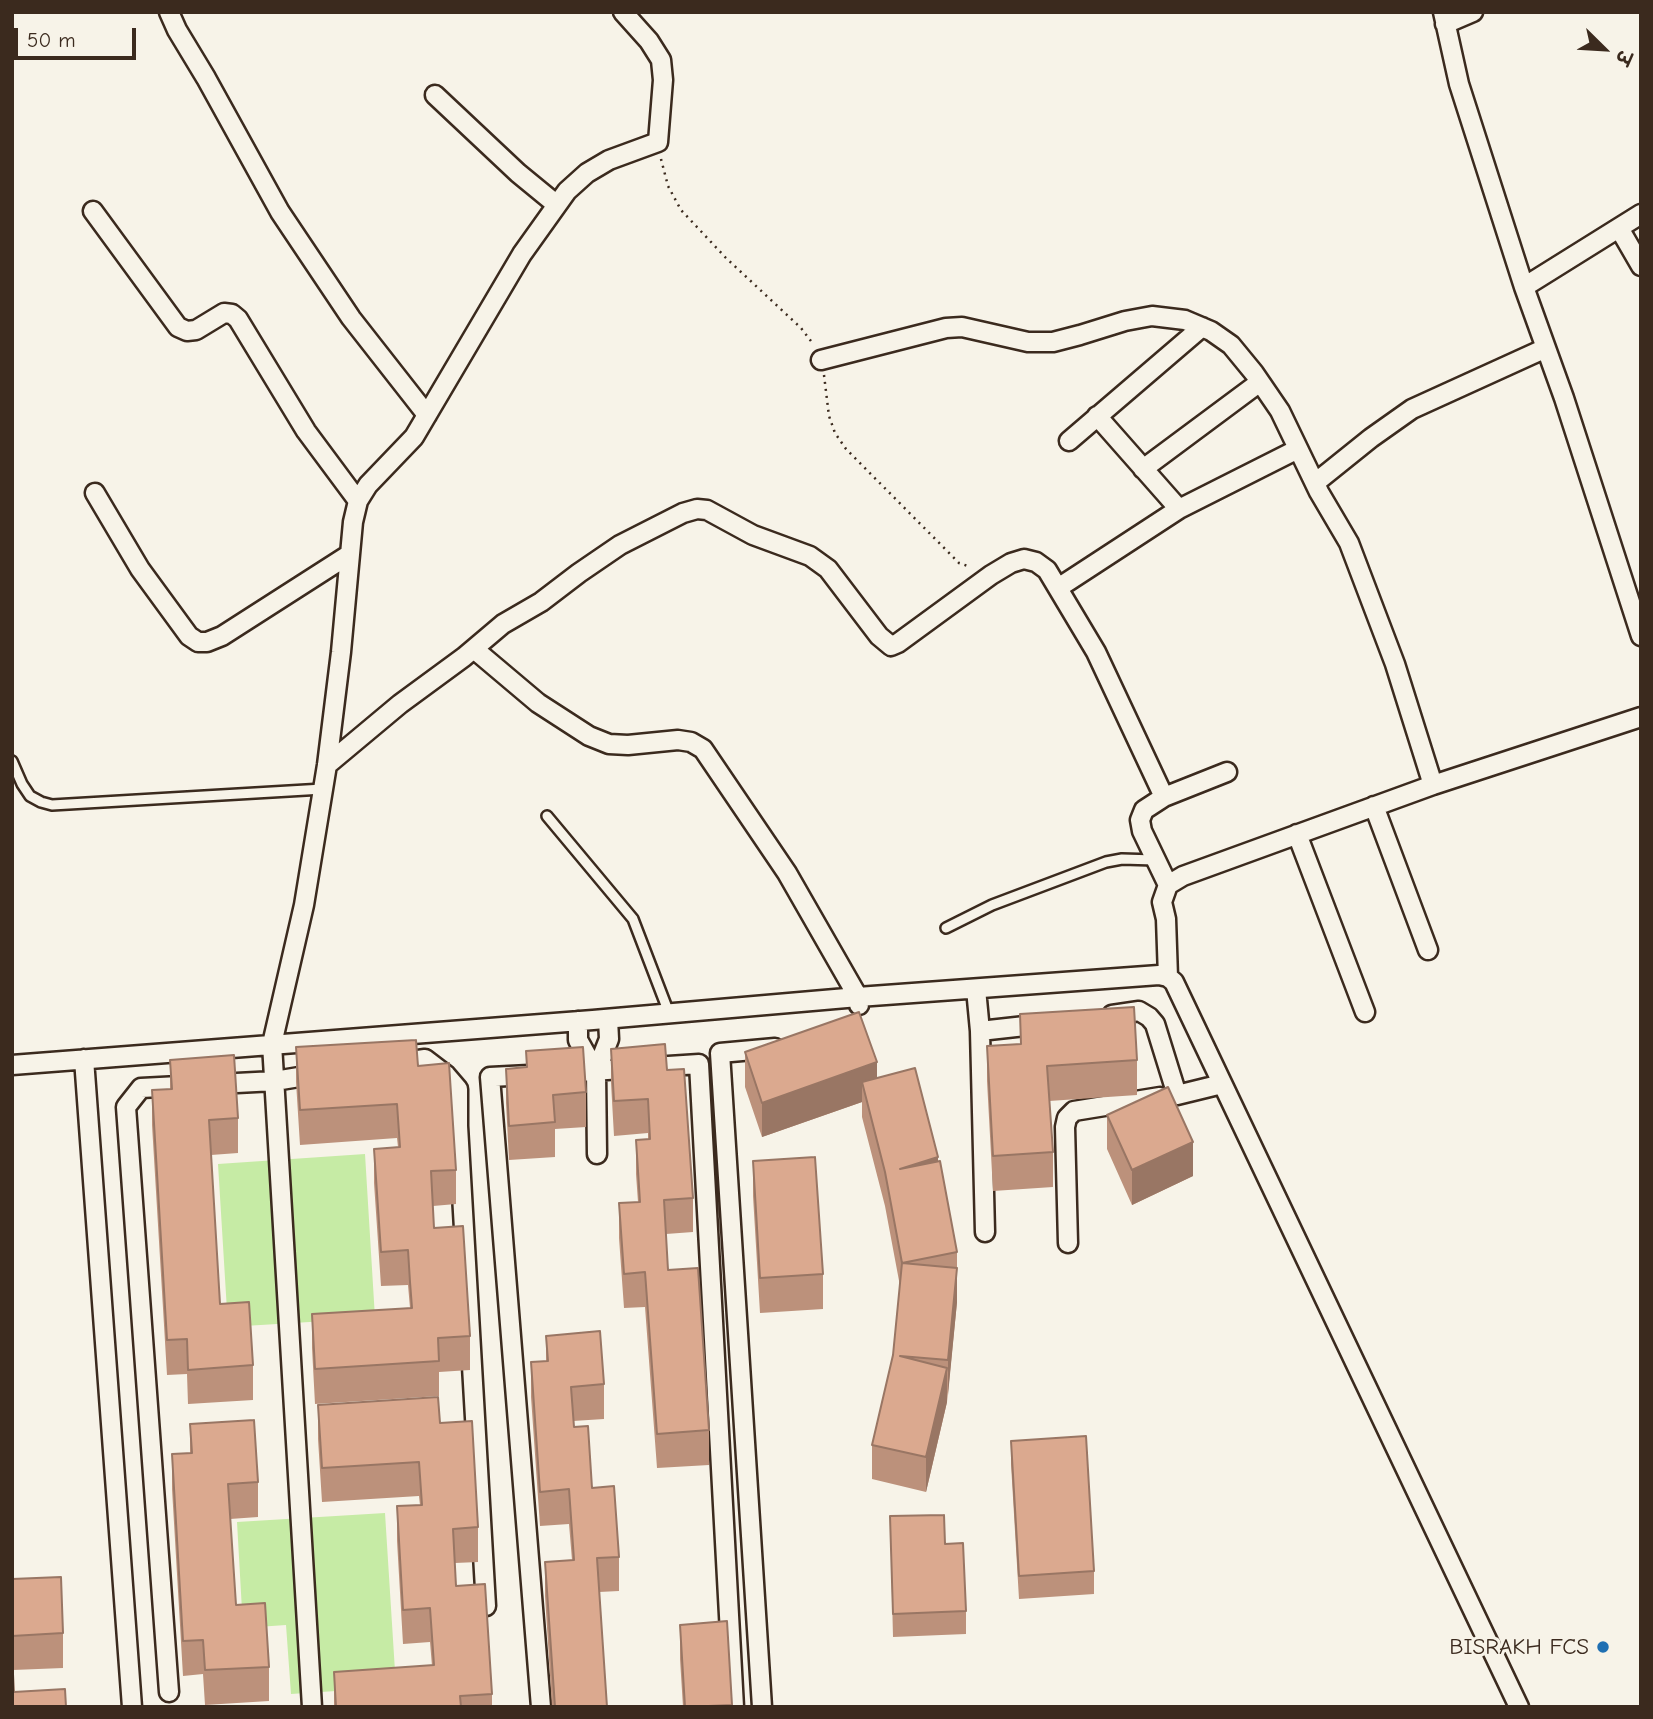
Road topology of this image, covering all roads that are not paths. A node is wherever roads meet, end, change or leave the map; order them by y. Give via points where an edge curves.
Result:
1 (169, 12) edge
2 (623, 12) edge
3 (1473, 12) edge
4 (1444, 18) edge
5 (435, 95) dead end
6 (556, 205) junction
7 (93, 211) dead end
8 (1641, 215) edge
9 (1619, 228) junction
10 (1641, 266) edge
11 (1524, 287) junction
12 (1202, 327) junction
13 (1546, 348) junction
14 (821, 360) dead end
15 (1260, 382) junction
16 (427, 415) junction
17 (1097, 416) junction
18 (1069, 440) dead end
19 (1298, 449) junction
20 (1143, 468) junction
21 (1315, 483) junction
22 (95, 493) dead end
23 (358, 501) junction
24 (1179, 509) junction
25 (350, 554) junction
26 (1058, 589) junction
27 (1641, 636) edge
28 (474, 649) junction
29 (1641, 717) edge
30 (12, 761) edge
31 (327, 765) junction
32 (1227, 772) dead end
33 (1433, 785) junction
34 (323, 789) junction
35 (1164, 797) junction
36 (1374, 806) junction
37 (547, 816) dead end
38 (1297, 834) junction
39 (1155, 860) junction
40 (1168, 885) junction
41 (946, 928) dead end
42 (1428, 950) dead end
43 (1168, 977) junction
44 (976, 989) junction
45 (858, 997) junction
46 (1365, 1012) dead end
47 (668, 1013) junction
48 (1099, 1016) edge
49 (860, 1018) edge
50 (608, 1019) junction
51 (578, 1021) junction
52 (1059, 1021) edge
53 (980, 1031) junction
54 (272, 1044) junction
55 (797, 1046) edge
56 (84, 1059) junction
57 (12, 1065) edge
58 (384, 1065) edge
59 (596, 1072) junction
60 (329, 1073) edge
61 (275, 1080) junction
62 (1222, 1084) junction
63 (1177, 1095) junction
64 (597, 1154) dead end
65 (985, 1232) dead end
66 (1068, 1243) dead end
67 (487, 1624) edge
68 (169, 1692) dead end
69 (132, 1707) edge
70 (312, 1707) edge
71 (541, 1707) edge
72 (734, 1707) edge
73 (762, 1707) edge
74 (1519, 1707) edge

1 - 16 street via 280,212 351,318
2 - 6 street via 661,60 658,142 587,173
3 - 4 street
4 - 11 street via 1459,84
5 - 6 street
6 - 16 street
7 - 23 street via 178,327 196,330 224,313 238,318 306,430
8 - 9 street
9 - 10 street
9 - 11 street
11 - 13 street
12 - 14 street via 1152,316 1053,342 1028,342 954,327
12 - 15 street via 1231,345
12 - 17 street
13 - 21 street via 1412,409
13 - 27 street
15 - 19 street
15 - 20 street
16 - 23 street via 414,437
17 - 18 street
17 - 20 street
19 - 21 street
19 - 24 street
20 - 24 street
21 - 33 street via 1349,543 1395,664
22 - 25 street via 140,569 198,642 222,636
23 - 25 street
24 - 26 street
25 - 31 street
26 - 28 street via 1047,570 1024,559 992,575 892,646 879,636 828,569 810,556 697,509 620,545 503,624
26 - 35 street via 1096,652
28 - 31 street
28 - 45 street via 538,703 589,736 628,746 678,740 703,749 787,873
29 - 33 street
30 - 34 lane via 30,796 52,805
31 - 34 street
32 - 35 street
33 - 36 street
34 - 54 street via 304,905
35 - 39 street via 1144,810 1140,820
36 - 38 street
36 - 42 street
37 - 47 lane via 632,919
38 - 40 street
38 - 46 street
39 - 40 street
39 - 41 lane via 1106,862 992,905
40 - 43 street via 1162,902
43 - 44 street
43 - 62 street
44 - 45 street
44 - 53 street
45 - 47 street
45 - 49 street
47 - 50 street
48 - 63 street via 1139,1012 1149,1017
50 - 51 street
50 - 59 street via 609,1039
51 - 54 street
51 - 59 street via 578,1040
52 - 53 street
53 - 65 street
54 - 56 street
54 - 61 street
55 - 73 street via 720,1053
56 - 57 street
56 - 69 street
58 - 67 street via 425,1059 458,1089
59 - 64 street
59 - 71 street via 490,1077
59 - 72 street via 699,1065
60 - 61 street
61 - 68 street via 141,1088 125,1107
61 - 70 street
62 - 63 street
62 - 74 street
63 - 66 street via 1074,1111 1067,1118

